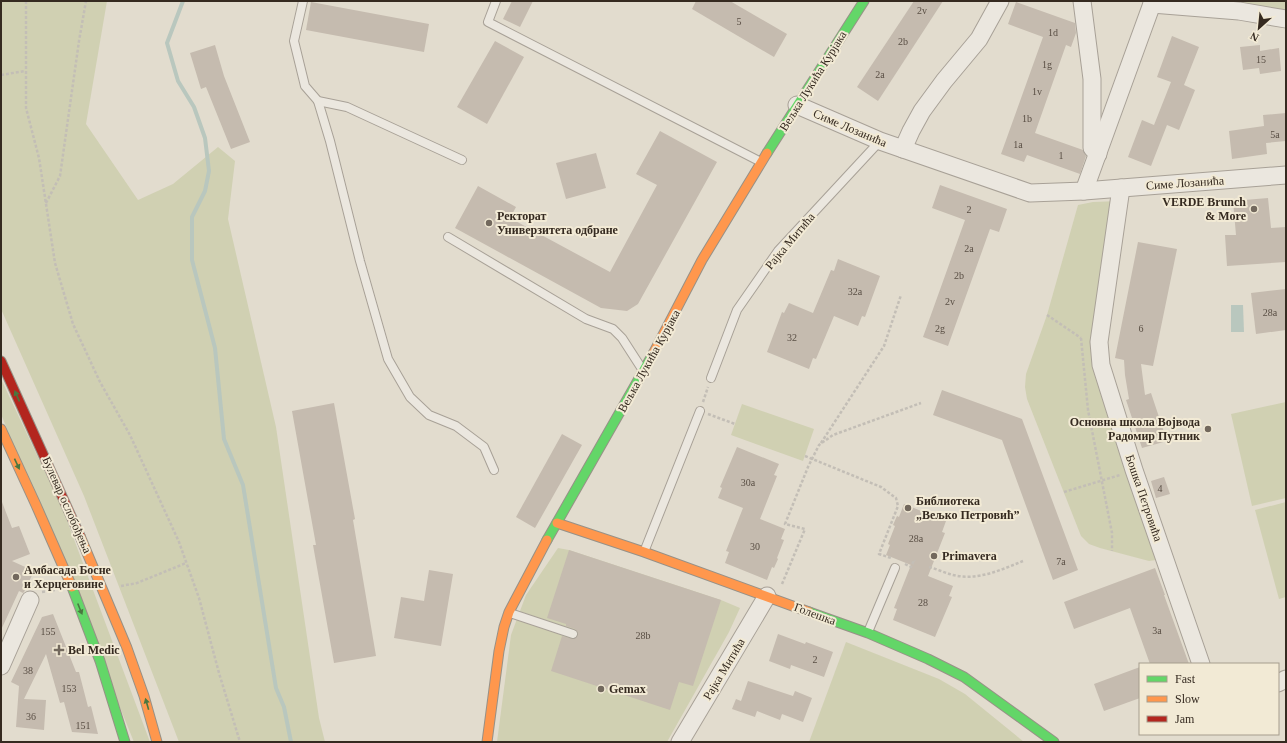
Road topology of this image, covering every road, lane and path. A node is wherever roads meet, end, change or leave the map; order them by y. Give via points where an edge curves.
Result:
1 (26, 1) edge
2 (86, 1) edge
3 (303, 1) edge
4 (496, 1) edge
5 (864, 1) edge
6 (1000, 1) edge
7 (1082, 1) edge
8 (1153, 2) edge
9 (1286, 19) edge
10 (25, 71) junction
11 (1, 75) edge
12 (318, 101) junction
13 (797, 105) junction
14 (880, 141) junction
15 (903, 149) junction
16 (1098, 154) junction
17 (462, 160) dead end
18 (761, 162) junction
19 (1286, 175) edge
20 (1121, 188) junction
21 (1084, 191) junction
22 (46, 204) junction
23 (448, 237) dead end
24 (901, 295) dead end
25 (1047, 315) dead end
26 (1081, 338) junction
27 (1099, 342) junction
28 (1, 361) edge
29 (644, 372) junction
30 (711, 378) joint
31 (921, 404) dead end
32 (700, 411) junction
33 (735, 424) dead end
34 (1, 429) edge
35 (819, 445) junction
36 (805, 456) dead end
37 (812, 458) junction
38 (494, 470) dead end
39 (1134, 470) junction
40 (1103, 480) junction
41 (1064, 492) dead end
42 (558, 522) junction
43 (1112, 551) dead end
44 (644, 552) junction
45 (892, 559) dead end
46 (915, 561) dead end
47 (1023, 561) dead end
48 (186, 563) junction
49 (904, 564) junction
50 (896, 565) junction
51 (929, 567) dead end
52 (119, 586) dead end
53 (772, 598) junction
54 (30, 600) dead end
55 (509, 612) junction
56 (868, 633) junction
57 (573, 634) dead end
58 (1201, 663) edge
59 (1, 666) edge
60 (125, 742) edge
61 (157, 742) edge
62 (240, 742) edge
63 (487, 742) edge
64 (680, 742) edge
65 (1054, 742) edge

1 - 10 path
2 - 22 path via 60,176
3 - 12 lane via 294,41 305,86
4 - 18 lane via 488,22
5 - 13 street, Вељка Лукића Курјака
6 - 15 street, Симе Лозанића via 978,39 922,111
7 - 16 street via 1092,79 1092,148
8 - 9 street
8 - 16 street
10 - 11 path
10 - 22 path via 26,108 39,158
12 - 17 lane via 347,106
12 - 38 lane via 388,359 410,398 429,415 456,426 484,446
13 - 14 street, Симе Лозанића
13 - 18 street, Вељка Лукића Курјака
14 - 15 street, Симе Лозанића
14 - 30 lane, Рајка Митића via 778,251 737,310
15 - 21 street, Симе Лозанића via 1030,193
16 - 21 street
18 - 29 street, Вељка Лукића Курјака via 702,262
19 - 20 street, Симе Лозанића
20 - 21 street, Симе Лозанића
20 - 27 street, Бошка Петровића
22 - 48 path via 55,263 73,324 100,382 130,435 179,542
23 - 29 lane via 586,319 613,329 622,338
24 - 35 path via 884,346
25 - 26 path
26 - 27 path
26 - 40 path via 1088,410
27 - 39 street, Бошка Петровића via 1101,365
61 -> 28 street, Булевар ослобођења via 143,691 110,603
29 - 42 street, Вељка Лукића Курјака
30 - 32 path
31 - 35 path via 833,435
32 - 33 path
32 - 44 lane
34 -> 60 street via 82,614 114,701
35 - 37 path
36 - 37 path
37 - 45 path via 881,487 896,498 898,506 879,554
37 - 53 path via 785,524 805,529 781,586
39 - 40 path
39 - 58 street, Бошка Петровића
40 - 41 path
40 - 43 path via 1112,533
42 - 44 street, Голешка
42 - 55 street, Вељка Лукића Курјака
44 - 53 street, Голешка
46 - 49 path via 911,567
47 - 51 path via 1004,569 969,577
48 - 52 path via 137,582
48 - 62 path via 199,598
49 - 50 path
49 - 50 path via 902,571
50 - 56 lane
53 - 56 street, Голешка
53 - 64 street, Рајка Митића
54 - 59 street
55 - 57 lane
55 - 63 street, Вељка Лукића Курјака via 499,650
56 - 65 street, Голешка via 957,674

